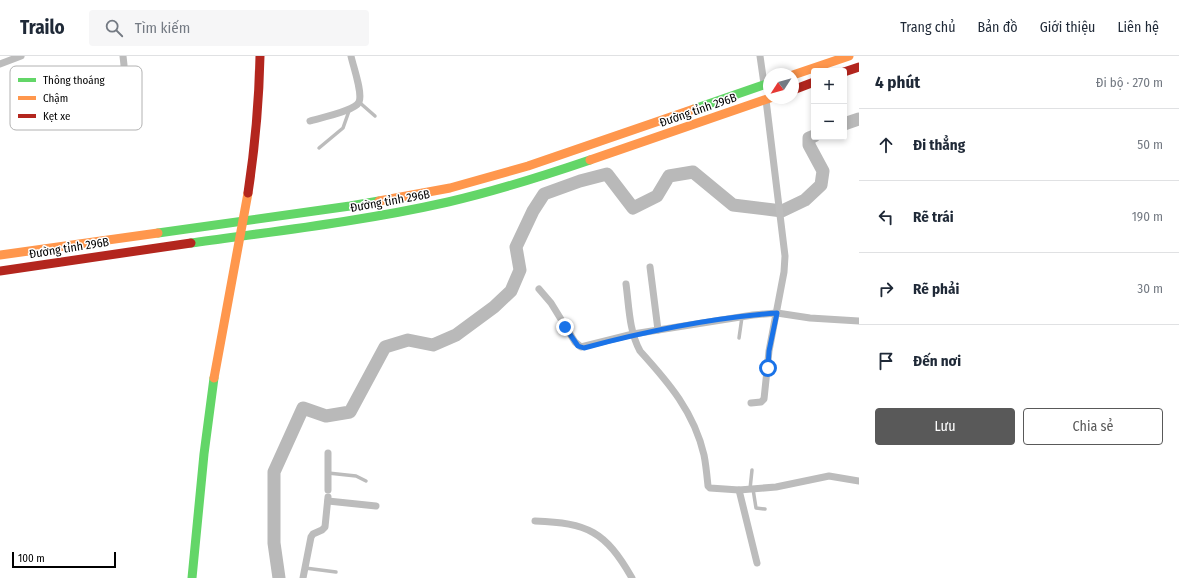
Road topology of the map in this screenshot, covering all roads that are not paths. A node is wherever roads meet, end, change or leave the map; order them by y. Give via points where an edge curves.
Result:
1 (21, 56) edge
2 (123, 56) edge
3 (260, 56) edge
4 (351, 56) edge
5 (760, 56) edge
6 (849, 56) edge
7 (0, 64) edge
8 (124, 65) dead end
9 (859, 67) edge
10 (763, 70) edge
11 (847, 71) edge
12 (799, 73) edge
13 (811, 83) edge
14 (763, 85) edge
15 (799, 88) edge
16 (763, 101) edge
17 (359, 102) junction
18 (769, 104) edge
19 (349, 110) junction
20 (375, 116) dead end
21 (310, 121) dead end
22 (319, 148) dead end
23 (243, 221) junction
24 (240, 236) junction
25 (0, 255) edge
26 (650, 267) dead end
27 (0, 271) edge
28 (626, 284) dead end
29 (539, 289) dead end
30 (777, 313) junction
31 (742, 316) junction
32 (859, 321) edge
33 (658, 330) junction
34 (633, 334) junction
35 (739, 338) dead end
36 (751, 403) dead end
37 (328, 453) dead end
38 (752, 470) dead end
39 (328, 473) junction
40 (366, 481) dead end
41 (859, 481) edge
42 (752, 489) junction
43 (739, 490) junction
44 (328, 496) junction
45 (376, 506) dead end
46 (765, 509) dead end
47 (535, 521) dead end
48 (758, 563) dead end
49 (305, 568) junction
50 (336, 572) dead end
51 (192, 578) edge
52 (303, 578) edge
53 (632, 578) edge

1 - 7 street
2 - 8 street
3 - 23 main road via 260,85 253,154
4 - 17 street via 360,95
5 - 10 street
6 - 12 main road
9 - 11 main road
13 - 15 main road
14 - 23 main road, Đường tỉnh 296B via 481,180 435,192
16 - 24 main road, Đường tỉnh 296B via 525,182 464,199 396,213
17 - 19 street
17 - 20 lane
18 - 30 street via 785,256
19 - 21 street
19 - 22 lane via 343,128
23 - 24 main road
23 - 25 main road, Đường tỉnh 296B
24 - 27 main road, Đường tỉnh 296B
24 - 51 main road via 214,380
26 - 33 street
28 - 34 street
29 - 34 street via 581,348
30 - 31 street
30 - 32 street
30 - 36 street via 769,351 764,399
31 - 33 street
31 - 35 lane
33 - 34 street
34 - 43 street via 640,351 670,385 690,418 701,444 708,486 713,489
37 - 39 street
38 - 42 lane
39 - 40 lane via 356,476
39 - 44 street
41 - 42 street via 830,476
42 - 43 street
42 - 46 lane via 756,508
43 - 48 street
44 - 45 street
44 - 49 street via 325,527 311,537
47 - 53 street via 561,522 589,530 615,551
49 - 50 lane
49 - 52 street

